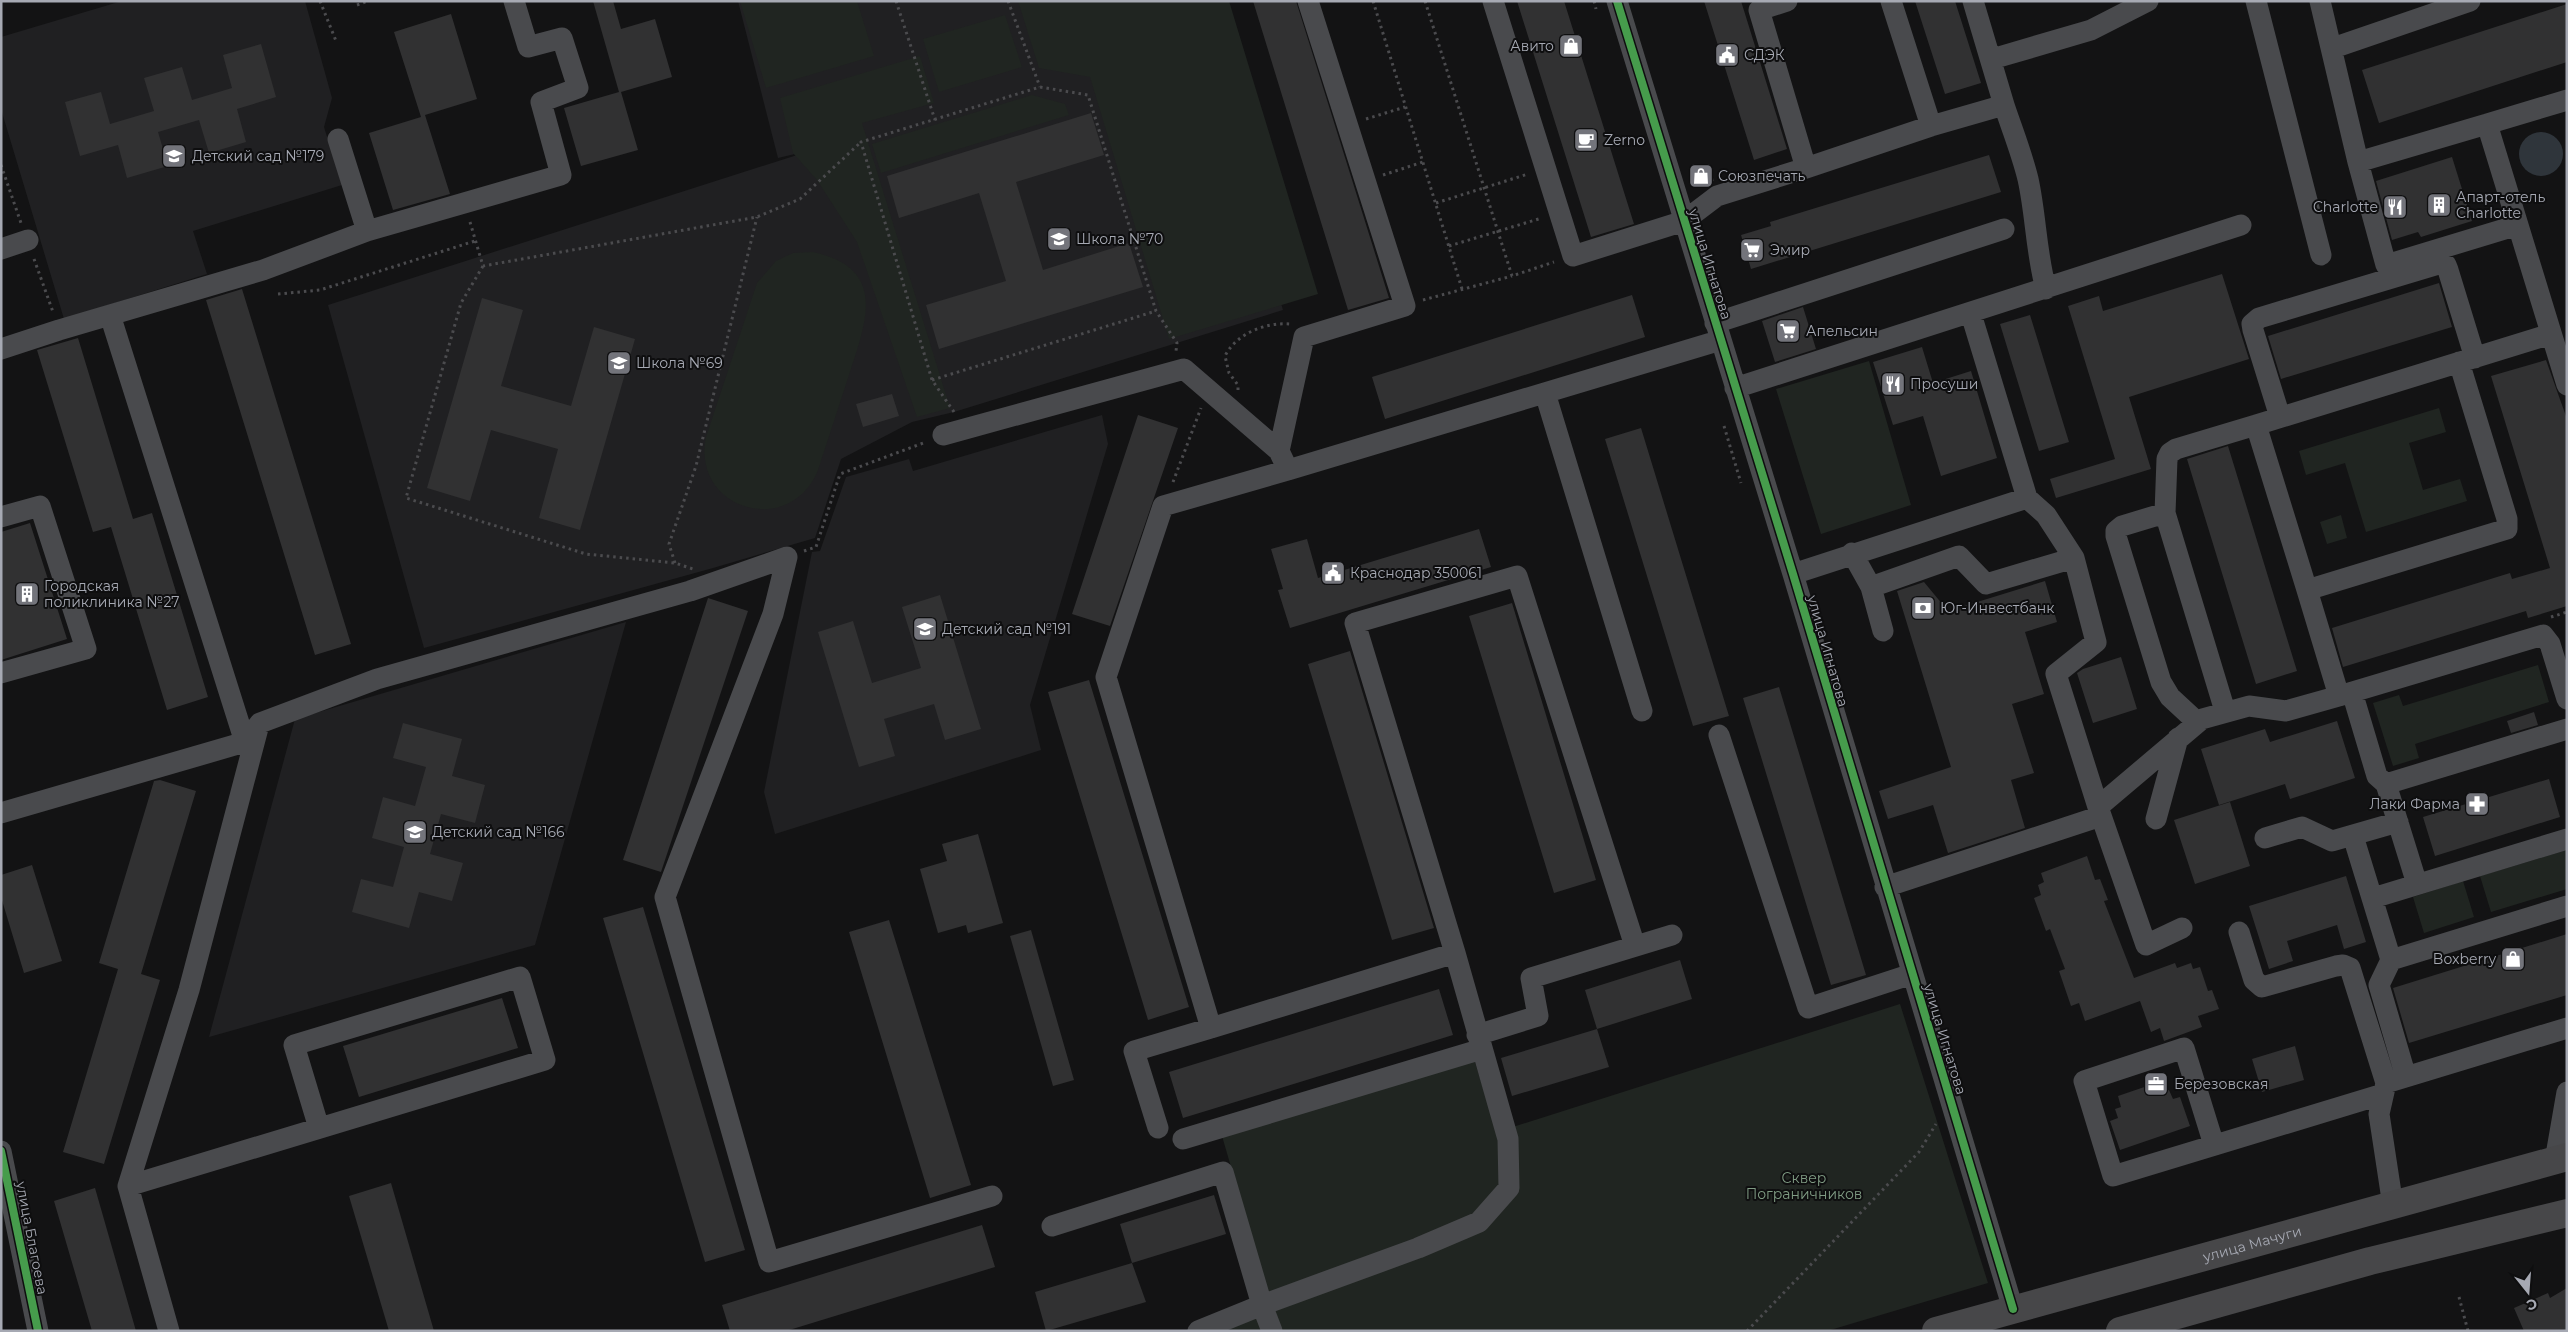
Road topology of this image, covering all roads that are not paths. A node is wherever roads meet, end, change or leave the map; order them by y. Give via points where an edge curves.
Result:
1 (514, 1) edge
2 (1308, 1) edge
3 (1492, 1) edge
4 (1617, 1) edge
5 (1787, 1) edge
6 (1891, 1) edge
7 (1973, 1) edge
8 (2148, 1) edge
9 (2256, 1) edge
10 (2320, 1) edge
11 (2460, 3) edge
12 (2332, 48) junction
13 (1992, 59) junction
14 (2567, 100) edge
15 (2004, 105) junction
16 (2487, 124) junction
17 (1931, 126) junction
18 (338, 139) dead end
19 (2358, 162) junction
20 (1806, 168) junction
21 (1684, 221) junction
22 (2241, 225) dead end
23 (2518, 225) junction
24 (2004, 229) dead end
25 (367, 231) junction
26 (28, 240) dead end
27 (1, 249) edge
28 (2321, 255) dead end
29 (2046, 289) junction
30 (1971, 314) junction
31 (110, 315) junction
32 (1718, 331) junction
33 (2551, 334) junction
34 (1, 349) edge
35 (2467, 360) junction
36 (2567, 385) edge
37 (1735, 388) junction
38 (1545, 393) junction
39 (2280, 417) junction
40 (2256, 424) junction
41 (943, 435) road end
42 (1284, 460) junction
43 (2027, 498) junction
44 (2164, 513) junction
45 (1, 517) edge
46 (1852, 553) junction
47 (2074, 558) junction
48 (702, 571) road end
49 (1792, 574) junction
50 (723, 579) junction
51 (1871, 586) junction
52 (2307, 590) junction
53 (1883, 631) dead end
54 (1, 673) edge
55 (2346, 694) junction
56 (2567, 699) edge
57 (1642, 711) dead end
58 (2225, 711) junction
59 (2197, 722) junction
60 (260, 723) junction
61 (2567, 729) edge
62 (1719, 735) dead end
63 (2178, 738) junction
64 (245, 742) junction
65 (2386, 784) junction
66 (2099, 811) junction
67 (1, 813) edge
68 (2156, 819) dead end
69 (2398, 822) junction
70 (2354, 836) junction
71 (2265, 838) dead end
72 (2567, 839) edge
73 (2417, 884) junction
74 (1885, 886) junction
75 (2373, 898) junction
76 (2567, 906) edge
77 (2182, 928) dead end
78 (2240, 932) dead end
79 (1672, 935) dead end
80 (1635, 946) junction
81 (1455, 953) junction
82 (2391, 960) junction
83 (1912, 974) junction
84 (1211, 1028) junction
85 (2567, 1028) edge
86 (1479, 1042) junction
87 (2392, 1085) junction
88 (2567, 1092) edge
89 (319, 1128) junction
90 (1158, 1128) dead end
91 (1183, 1139) dead end
92 (2214, 1145) junction
93 (1, 1151) edge
94 (2561, 1159) edge
95 (128, 1186) junction
96 (992, 1196) dead end
97 (2393, 1206) junction
98 (7, 1212) edge
99 (2567, 1213) edge
100 (1052, 1226) dead end
101 (1262, 1305) junction
102 (2013, 1309) junction
103 (38, 1331) edge
104 (169, 1331) edge
105 (1198, 1331) edge
106 (1272, 1331) edge
107 (1936, 1331) edge
108 (2120, 1331) edge

1 - 25 street via 528,47 562,38 578,88 541,102 561,175
2 - 42 street via 1405,306 1304,337
3 - 21 street via 1573,256
4 - 21 street, улица Игнатова
5 - 20 street via 1759,10
6 - 17 street
7 - 13 street
8 - 13 street via 2091,30
9 - 28 street
10 - 12 street
11 - 12 street
12 - 19 street
13 - 15 street
14 - 16 street
15 - 17 street
15 - 29 street via 2027,178 2040,269
16 - 19 street
16 - 23 street
17 - 20 street
18 - 25 street
19 - 23 street via 2386,265
20 - 21 street via 1717,196
21 - 32 street, улица Игнатова
22 - 29 street
23 - 33 street
24 - 32 street
25 - 31 street via 263,270
26 - 27 street
29 - 30 street
30 - 37 street
30 - 43 street
31 - 34 street
31 - 64 street
32 - 37 street, улица Игнатова
32 - 38 street
33 - 35 street
33 - 36 street
35 - 39 street
35 - 39 street via 2446,265 2437,264 2390,278 2254,320 2253,330
35 - 52 street via 2507,529
37 - 49 street, улица Игнатова
38 - 42 street
38 - 57 street
39 - 40 street
40 - 44 street via 2170,453
40 - 52 street
41 - 42 street via 1184,369
42 - 84 street via 1164,506 1106,677
43 - 46 street
43 - 47 street via 2046,516
44 - 58 street
44 - 59 street via 2122,526 2116,536 2161,682 2170,697
45 - 54 street via 40,506 86,649
46 - 49 street
46 - 51 street
47 - 51 street via 1986,584 1959,556
47 - 66 street via 2096,642 2056,674
48 - 50 street
49 - 74 street, улица Игнатова
50 - 60 street via 690,592 377,679
50 - 96 street via 787,556 773,614 665,897 769,1262
51 - 53 street
52 - 55 street
55 - 56 street via 2543,635 2550,644
55 - 58 street via 2286,712 2249,706
55 - 65 street via 2377,776
58 - 59 street
59 - 63 street
60 - 64 street
60 - 95 street via 189,990
61 - 65 street
62 - 83 street via 1808,1008
63 - 66 street
63 - 68 street
64 - 67 street
65 - 69 street
66 - 74 street
66 - 77 street via 2146,945
69 - 70 street
69 - 73 street
70 - 71 street via 2332,841 2302,827
70 - 75 street
72 - 73 street
73 - 75 street
74 - 83 street, улица Игнатова
75 - 82 street
76 - 82 street
78 - 87 street via 2254,980 2262,987 2336,966 2350,968
79 - 80 street
80 - 81 street via 1517,576 1355,623
80 - 86 street via 1531,978 1538,1016
81 - 84 street
81 - 86 street
82 - 87 street via 2379,985
83 - 102 street, улица Игнатова
84 - 90 street via 1134,1051
85 - 87 street
86 - 91 street
86 - 101 street via 1508,1139 1509,1188 1479,1222
87 - 92 street
87 - 97 street via 2379,1114
88 - 94 street
89 - 89 street via 294,1046 520,977 545,1060
89 - 95 street
92 - 92 street via 2113,1176 2084,1081 2184,1048
93 - 98 street, улица Благоева
94 - 97 main road, улица Мачуги
95 - 104 street
97 - 102 main road, улица Мачуги
98 - 103 street, улица Благоева
99 - 108 main road via 2370,1261
100 - 101 street via 1223,1172
101 - 105 street
101 - 106 street
102 - 107 main road, улица Мачуги

